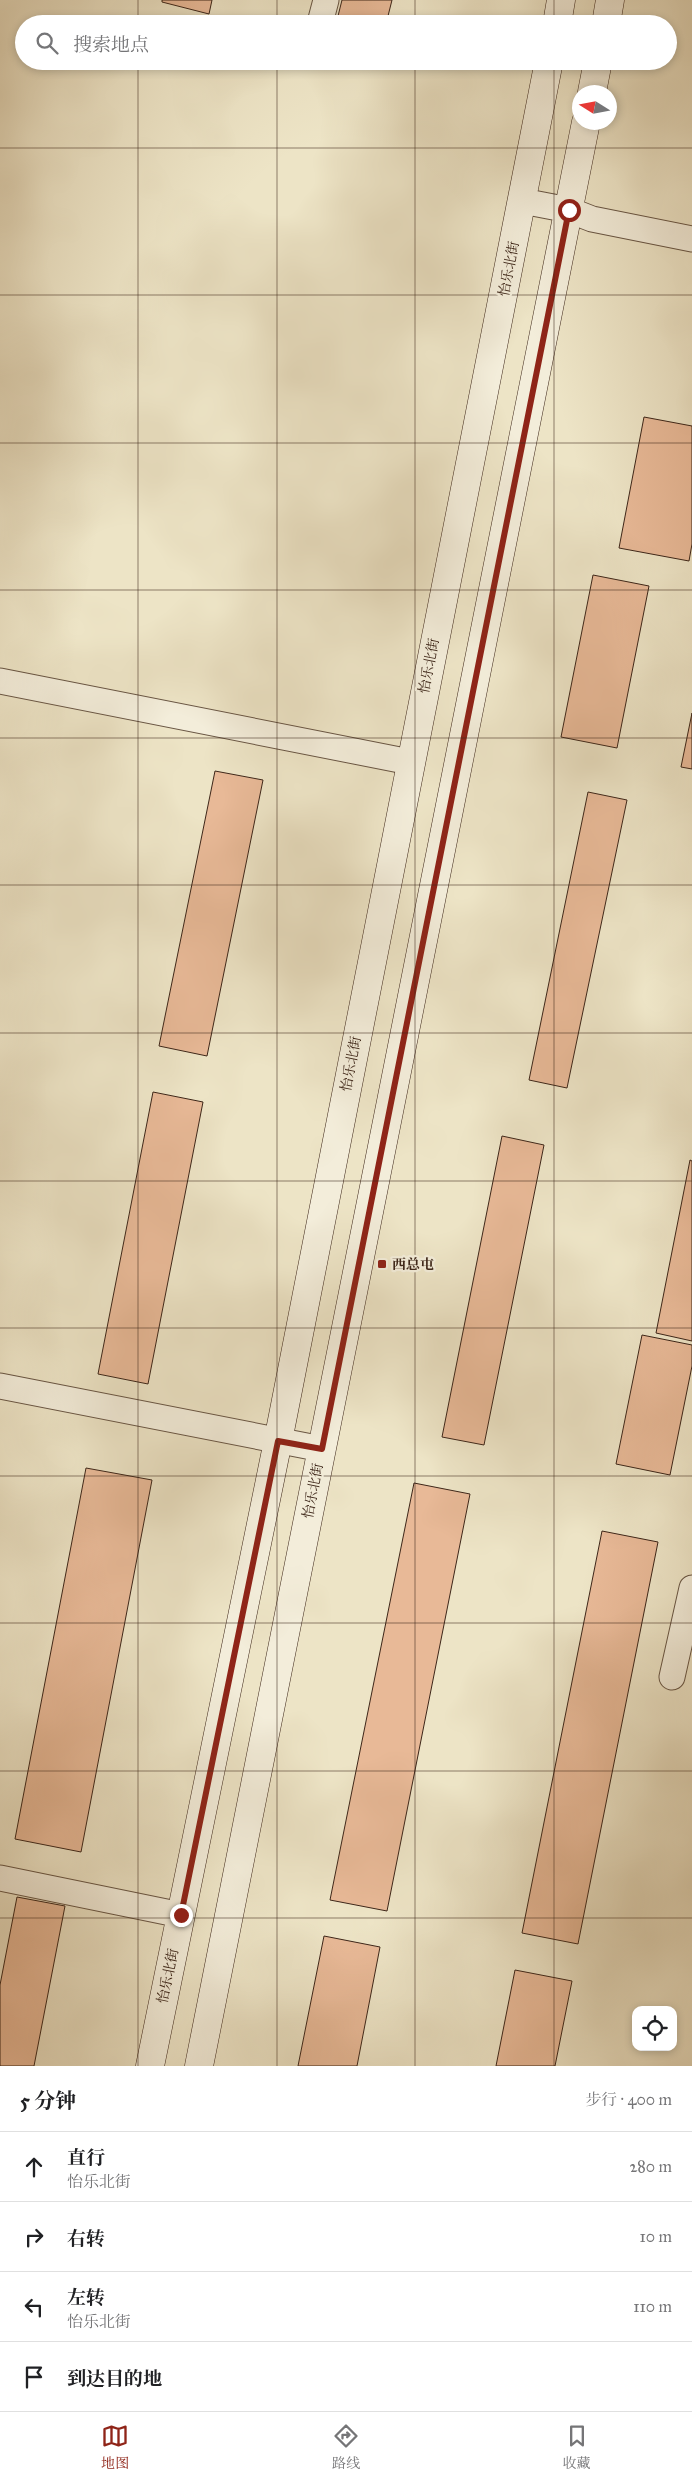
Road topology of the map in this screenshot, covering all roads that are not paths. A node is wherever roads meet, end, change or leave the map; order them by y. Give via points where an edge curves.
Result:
1 (326, 0) edge
2 (561, 0) edge
3 (610, 0) edge
4 (322, 15) edge
5 (558, 15) edge
6 (608, 15) edge
7 (548, 70) edge
8 (596, 70) edge
9 (593, 85) edge
10 (584, 130) edge
11 (522, 201) junction
12 (569, 210) junction
13 (692, 239) edge
14 (0, 681) edge
15 (410, 762) junction
16 (0, 1386) edge
17 (278, 1441) junction
18 (322, 1449) junction
19 (692, 1588) edge
20 (672, 1677) dead end
21 (0, 1878) edge
22 (181, 1915) junction
23 (150, 2066) edge
24 (199, 2066) edge

1 - 4 street
2 - 5 main road
3 - 6 main road
7 - 11 main road, 怡乐北街
8 - 9 main road
10 - 12 main road, 怡乐北街
11 - 12 street
11 - 15 main road, 怡乐北街
12 - 13 street via 592,219
12 - 18 main road, 怡乐北街
14 - 15 street
15 - 17 main road, 怡乐北街
16 - 17 street
17 - 18 street
17 - 22 main road, 怡乐北街
18 - 24 main road, 怡乐北街
19 - 20 street
21 - 22 street
22 - 23 main road, 怡乐北街

